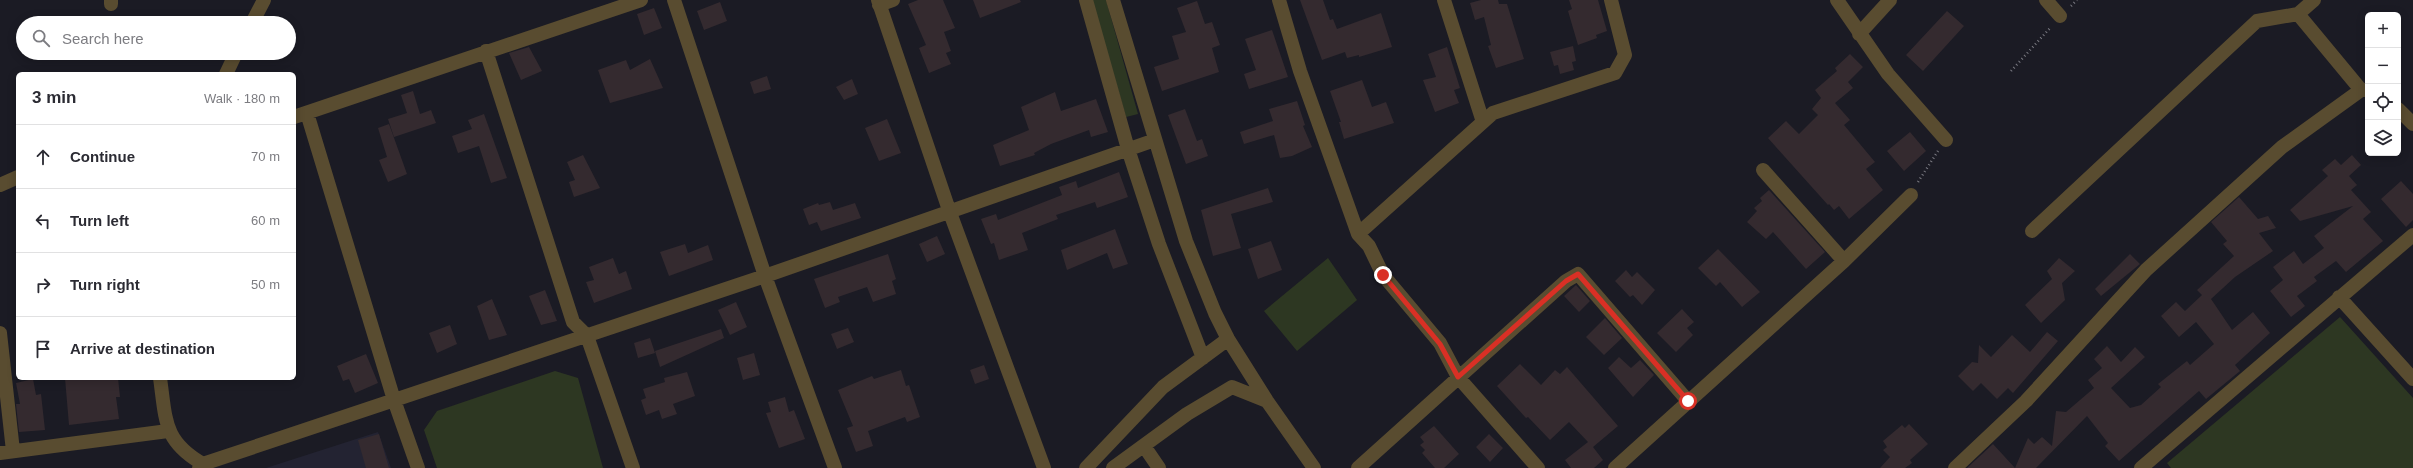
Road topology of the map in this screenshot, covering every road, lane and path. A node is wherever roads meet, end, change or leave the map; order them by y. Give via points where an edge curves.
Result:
1 (264, 0) edge
2 (641, 0) edge
3 (674, 0) edge
4 (893, 0) edge
5 (1086, 0) edge
6 (1114, 0) edge
7 (1279, 0) edge
8 (1444, 0) edge
9 (1611, 0) edge
10 (1837, 0) edge
11 (1890, 0) edge
12 (2046, 0) edge
13 (2077, 0) edge
14 (2314, 0) edge
15 (878, 2) edge
16 (2298, 14) junction
17 (256, 16) edge
18 (2060, 16) junction
19 (1859, 34) junction
20 (486, 51) junction
21 (233, 60) edge
22 (2011, 71) dead end
23 (227, 72) edge
24 (2364, 90) edge
25 (2401, 112) edge
26 (300, 115) edge
27 (1483, 122) junction
28 (2413, 124) edge
29 (1155, 140) junction
30 (1946, 140) joint
31 (1128, 149) junction
32 (1763, 170) dead end
33 (16, 178) edge
34 (0, 185) edge
35 (1910, 194) joint
36 (949, 210) junction
37 (2032, 231) dead end
38 (1358, 234) junction
39 (2413, 235) edge
40 (1844, 261) junction
41 (766, 276) junction
42 (2339, 297) junction
43 (0, 334) edge
44 (587, 336) junction
45 (1228, 339) junction
46 (1203, 358) junction
47 (1458, 377) junction
48 (160, 380) edge
49 (2413, 380) edge
50 (394, 400) junction
51 (1267, 401) junction
52 (1688, 401) junction
53 (168, 431) junction
54 (1144, 446) junction
55 (7, 452) edge
56 (201, 466) edge
57 (2143, 467) edge
58 (418, 468) edge
59 (633, 468) edge
60 (835, 468) edge
61 (1044, 468) edge
62 (1086, 468) edge
63 (1112, 468) edge
64 (1159, 468) edge
65 (1314, 468) edge
66 (1358, 468) edge
67 (1538, 468) edge
68 (1615, 468) edge
69 (1955, 468) edge

1 - 17 street
2 - 20 street
3 - 41 street
4 - 15 street
5 - 31 street
6 - 29 street
7 - 38 street via 1300,71
8 - 27 street
9 - 27 street via 1625,55 1615,73 1493,113
10 - 19 street
11 - 19 street
12 - 18 street
13 - 18 path
14 - 16 street
15 - 36 street
16 - 24 street
16 - 37 street via 2257,21
18 - 22 path
19 - 30 street via 1888,74
20 - 26 street
20 - 44 street via 573,322
21 - 23 street
24 - 69 street via 2282,147 2146,270 2026,401
25 - 28 street
26 - 50 street
27 - 38 street
29 - 31 street
29 - 45 street via 1186,241
30 - 35 path
31 - 36 street
31 - 46 street via 1159,244
32 - 40 street
33 - 34 street
35 - 40 street
36 - 41 street
36 - 61 street
38 - 47 street via 1369,246 1383,275 1440,344
39 - 42 street
40 - 52 street
41 - 44 street
41 - 60 street
42 - 49 street
42 - 57 street
43 - 55 street
44 - 50 street
44 - 59 street
45 - 46 street
45 - 51 street
46 - 62 street via 1163,387
47 - 52 street via 1566,281 1578,274
47 - 66 street
47 - 67 street
48 - 53 street
50 - 56 street
50 - 58 street
51 - 54 street via 1232,387 1187,414
51 - 65 street
52 - 68 street
53 - 55 street
53 - 56 street via 178,445
54 - 63 street
54 - 64 street

